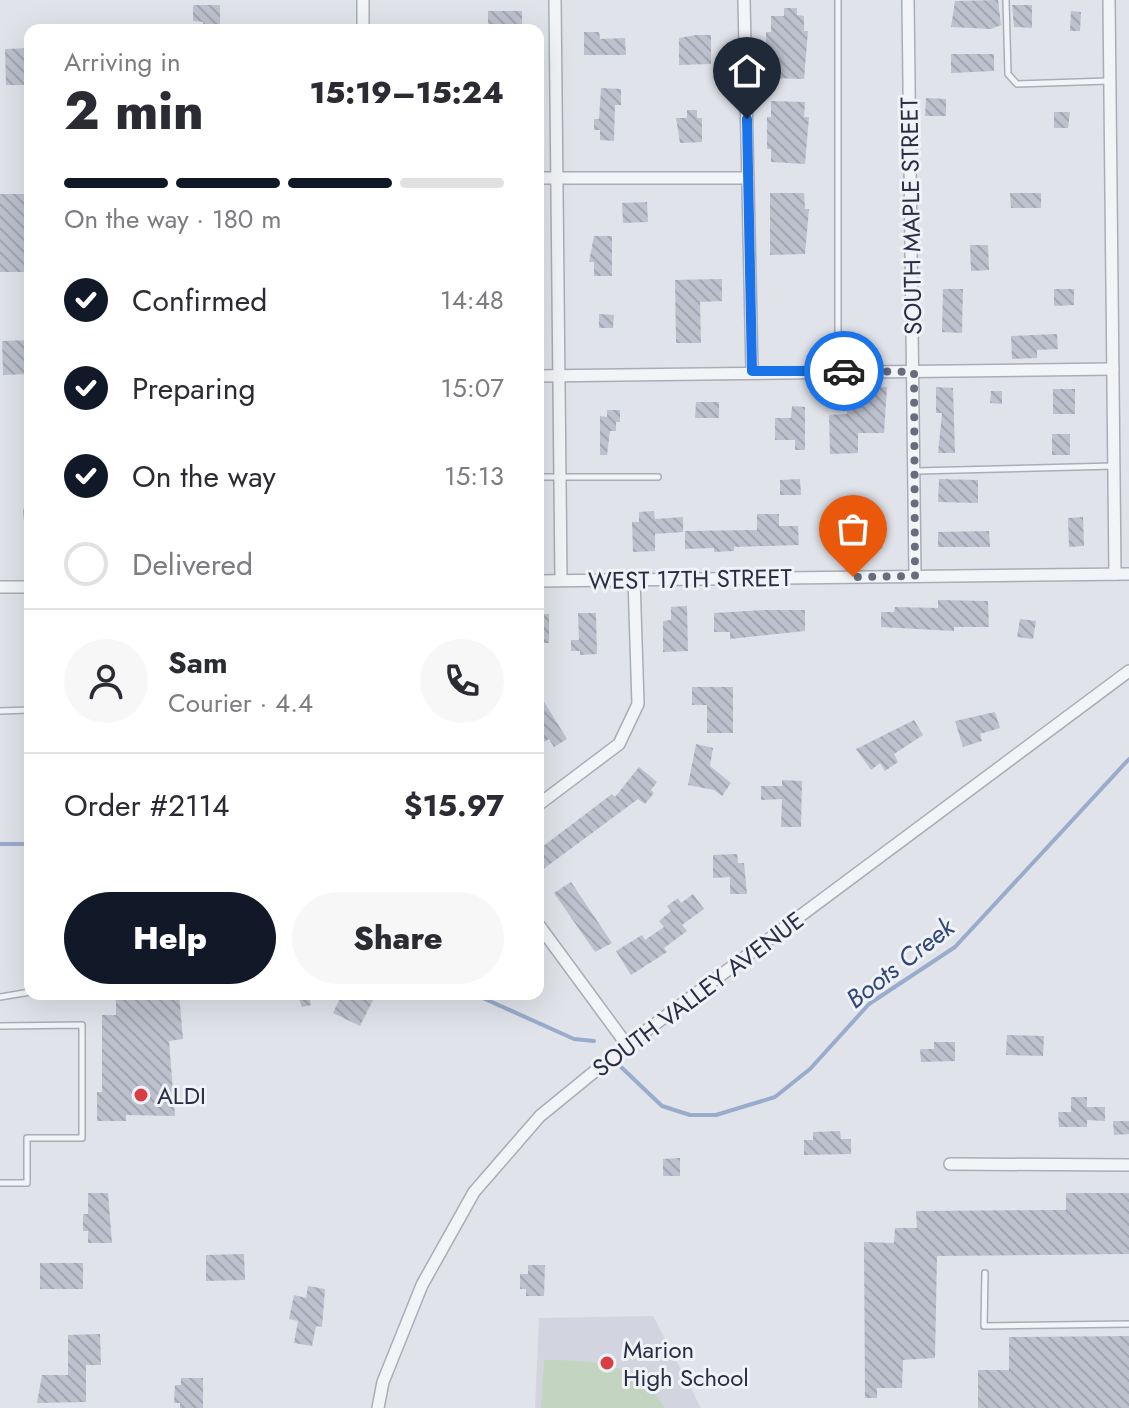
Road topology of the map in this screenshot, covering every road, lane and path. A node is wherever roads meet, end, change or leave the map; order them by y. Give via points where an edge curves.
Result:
1 (363, 0) edge
2 (555, 0) edge
3 (744, 0) edge
4 (838, 0) edge
5 (908, 0) edge
6 (1006, 0) edge
7 (1109, 0) edge
8 (363, 24) edge
9 (1110, 81) junction
10 (544, 178) edge
11 (557, 178) junction
12 (748, 178) junction
13 (1113, 369) junction
14 (752, 371) junction
15 (838, 371) junction
16 (914, 372) junction
17 (559, 375) junction
18 (544, 376) edge
19 (1116, 466) junction
20 (915, 471) junction
21 (544, 477) edge
22 (560, 477) junction
23 (658, 477) dead end
24 (1115, 574) junction
25 (1129, 574) edge
26 (915, 576) junction
27 (634, 579) junction
28 (561, 580) junction
29 (544, 581) edge
30 (0, 587) edge
31 (24, 587) edge
32 (1129, 671) edge
33 (24, 710) edge
34 (0, 711) edge
35 (544, 800) edge
36 (544, 932) edge
37 (24, 993) edge
38 (0, 997) edge
39 (0, 1026) edge
40 (627, 1045) junction
41 (950, 1164) dead end
42 (1129, 1165) edge
43 (0, 1183) edge
44 (985, 1273) dead end
45 (1129, 1324) edge
46 (378, 1408) edge

1 - 8 street
2 - 11 street
3 - 12 street
4 - 15 lane
5 - 16 street, SOUTH MAPLE STREET
6 - 9 lane via 1008,74 1017,84
7 - 9 street
9 - 13 street
10 - 11 street
11 - 12 street
11 - 17 street
12 - 14 street
13 - 16 street
13 - 19 street
14 - 15 street
14 - 17 street
15 - 16 street
16 - 20 street, SOUTH MAPLE STREET
17 - 18 street
17 - 22 street
19 - 20 lane
19 - 24 street
20 - 26 street, SOUTH MAPLE STREET
21 - 22 lane
22 - 23 lane
22 - 28 street
24 - 25 street, WEST 17TH STREET
24 - 26 street, WEST 17TH STREET
26 - 27 street, WEST 17TH STREET
27 - 28 street, WEST 17TH STREET
27 - 35 street via 638,704 619,744
28 - 29 street, WEST 17TH STREET
30 - 31 street
32 - 40 street, SOUTH VALLEY AVENUE
33 - 34 lane
36 - 40 street
37 - 38 lane
39 - 43 lane via 82,1025 82,1138 27,1138 27,1183
40 - 46 street, SOUTH VALLEY AVENUE via 540,1116 474,1192 422,1285 383,1382
41 - 42 street
44 - 45 lane via 984,1326

